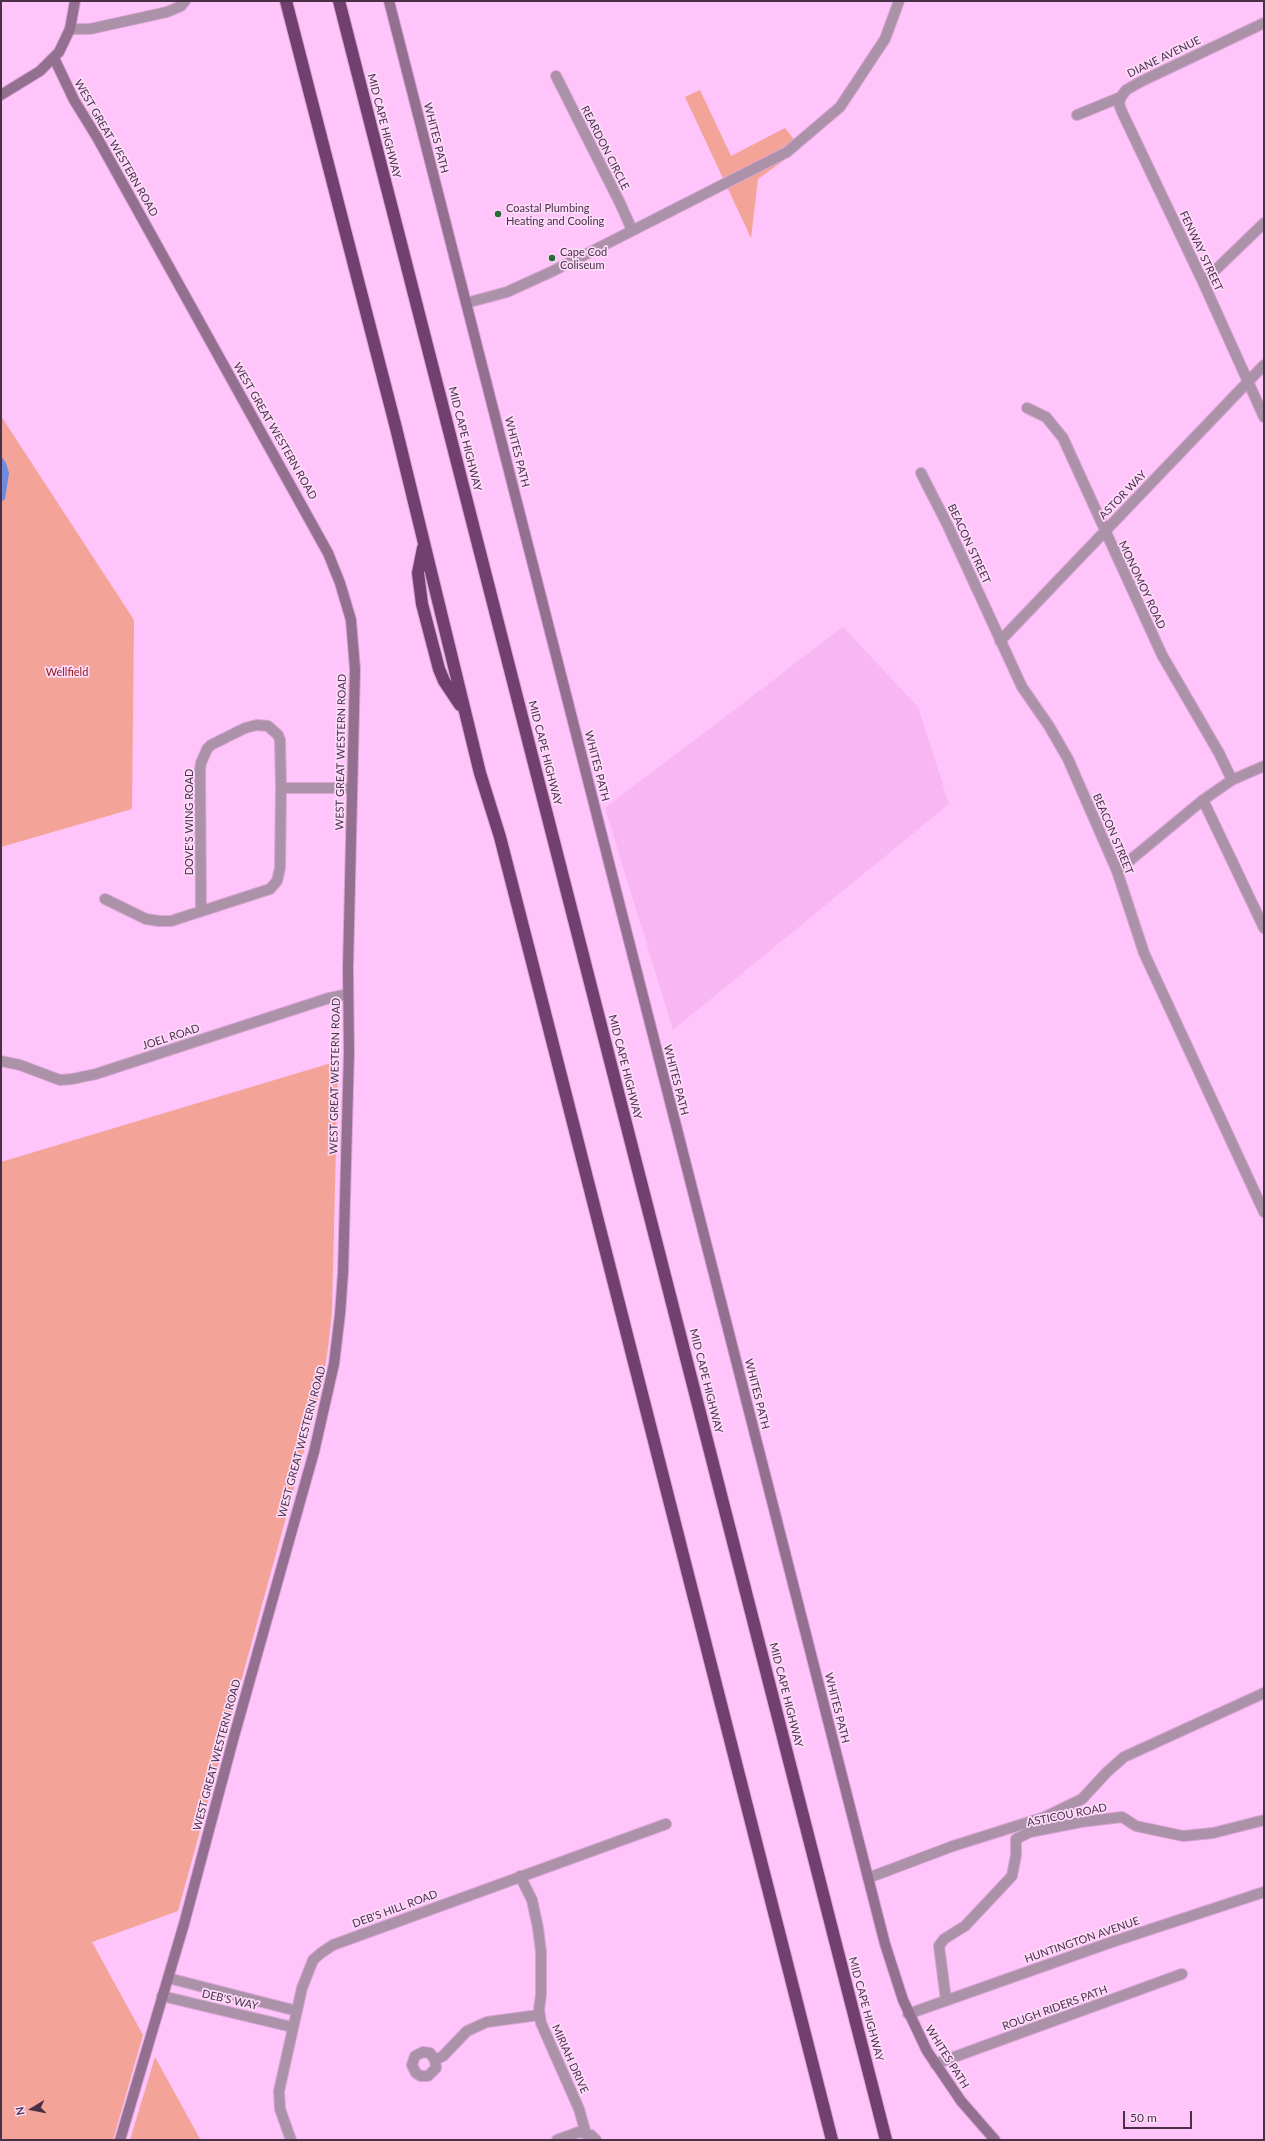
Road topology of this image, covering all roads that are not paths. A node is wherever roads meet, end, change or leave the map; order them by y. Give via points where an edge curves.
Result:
1 (75, 1) edge
2 (185, 1) edge
3 (286, 1) edge
4 (339, 1) edge
5 (389, 1) edge
6 (899, 1) edge
7 (1264, 23) edge
8 (70, 29) junction
9 (54, 58) junction
10 (556, 76) dead end
11 (1, 95) edge
12 (1121, 96) junction
13 (1077, 115) dead end
14 (1264, 223) edge
15 (632, 230) junction
16 (1203, 282) junction
17 (466, 303) junction
18 (1264, 365) edge
19 (1248, 382) junction
20 (1027, 408) dead end
21 (1264, 416) edge
22 (922, 473) dead end
23 (1104, 532) junction
24 (1000, 641) junction
25 (1264, 766) edge
26 (1232, 780) junction
27 (281, 788) junction
28 (352, 788) junction
29 (1203, 800) junction
30 (1117, 871) junction
31 (105, 899) dead end
32 (201, 911) junction
33 (1264, 928) edge
34 (348, 994) junction
35 (1, 1061) edge
36 (1264, 1212) edge
37 (1264, 1693) edge
38 (1264, 1820) edge
39 (666, 1824) dead end
40 (520, 1876) junction
41 (868, 1878) junction
42 (1264, 1892) edge
43 (1182, 1974) dead end
44 (168, 1978) junction
45 (162, 1996) junction
46 (946, 2000) junction
47 (297, 2011) junction
48 (908, 2014) junction
49 (540, 2015) junction
50 (292, 2027) junction
51 (436, 2060) dead end
52 (935, 2064) junction
53 (586, 2134) junction
54 (120, 2140) edge
55 (291, 2140) edge
56 (557, 2140) edge
57 (596, 2140) edge
58 (832, 2140) edge
59 (886, 2140) edge
60 (995, 2140) edge

1 - 8 street
2 - 8 street via 181,6 167,12 90,29
3 - 58 highway via 396,428 423,545 418,573 422,604 442,675 464,710 529,950
4 - 59 highway, MID CAPE HIGHWAY
5 - 17 street, WHITES PATH
6 - 15 street via 885,39 840,107 786,152
7 - 12 street, DIANE AVENUE via 1137,84
8 - 9 street
9 - 11 street via 40,71
9 - 28 street, WEST GREAT WESTERN ROAD via 74,100 106,152 308,514 335,569 347,604 353,638 355,692
10 - 15 street, REARDON CIRCLE
12 - 13 street, DIANE AVENUE
12 - 16 street, FENWAY STREET via 1119,104 1122,112
14 - 16 street
15 - 17 street via 597,250 507,292
16 - 19 street, FENWAY STREET
17 - 41 street, WHITES PATH
18 - 19 street, ASTOR WAY
19 - 21 street, FENWAY STREET
19 - 23 street, ASTOR WAY
20 - 23 street, MONOMOY ROAD via 1046,417 1062,438
22 - 24 street, BEACON STREET
23 - 24 street, ASTOR WAY
23 - 26 street, MONOMOY ROAD via 1162,655
24 - 30 street, BEACON STREET via 1022,687 1068,759
25 - 26 street
26 - 29 street
27 - 28 street
27 - 32 street via 280,868 274,886
27 - 32 street, DOVE'S WING ROAD via 280,740 278,734 268,726 257,724 245,728 206,749 200,770
28 - 34 street, WEST GREAT WESTERN ROAD
29 - 30 street
29 - 33 street
30 - 36 street, BEACON STREET via 1144,953
31 - 32 street via 146,919 159,921 171,921
34 - 35 street, JOEL ROAD via 322,1000 96,1074 72,1079 60,1080 20,1065
34 - 44 street, WEST GREAT WESTERN ROAD via 349,1052 342,1281 332,1376 314,1452
37 - 41 street via 1124,1757 1082,1799 1045,1818 953,1846
38 - 46 street, ASTICOU ROAD via 1213,1833 1183,1836 1136,1826 1122,1817 1030,1832 1016,1839 1012,1876 965,1926 944,1939 939,1946
39 - 40 street, DEB'S HILL ROAD
40 - 47 street, DEB'S HILL ROAD via 326,1948 313,1960 308,1970
40 - 49 street, MIRIAH DRIVE via 532,1900 538,1928 541,1952
41 - 48 street, WHITES PATH via 894,1975
42 - 46 street, HUNTINGTON AVENUE
43 - 52 street, ROUGH RIDERS PATH
44 - 45 street, WEST GREAT WESTERN ROAD
44 - 47 street, DEB'S WAY
45 - 50 street, DEB'S WAY
45 - 54 street, WEST GREAT WESTERN ROAD
46 - 48 street, HUNTINGTON AVENUE
47 - 50 street, DEB'S HILL ROAD
48 - 52 street, WHITES PATH
49 - 51 street via 481,2024 467,2031
49 - 53 street, MIRIAH DRIVE via 544,2032 579,2109
50 - 55 street, DEB'S HILL ROAD via 279,2100 282,2118
52 - 60 street, WHITES PATH via 961,2101
53 - 56 street via 571,2134
53 - 57 street

